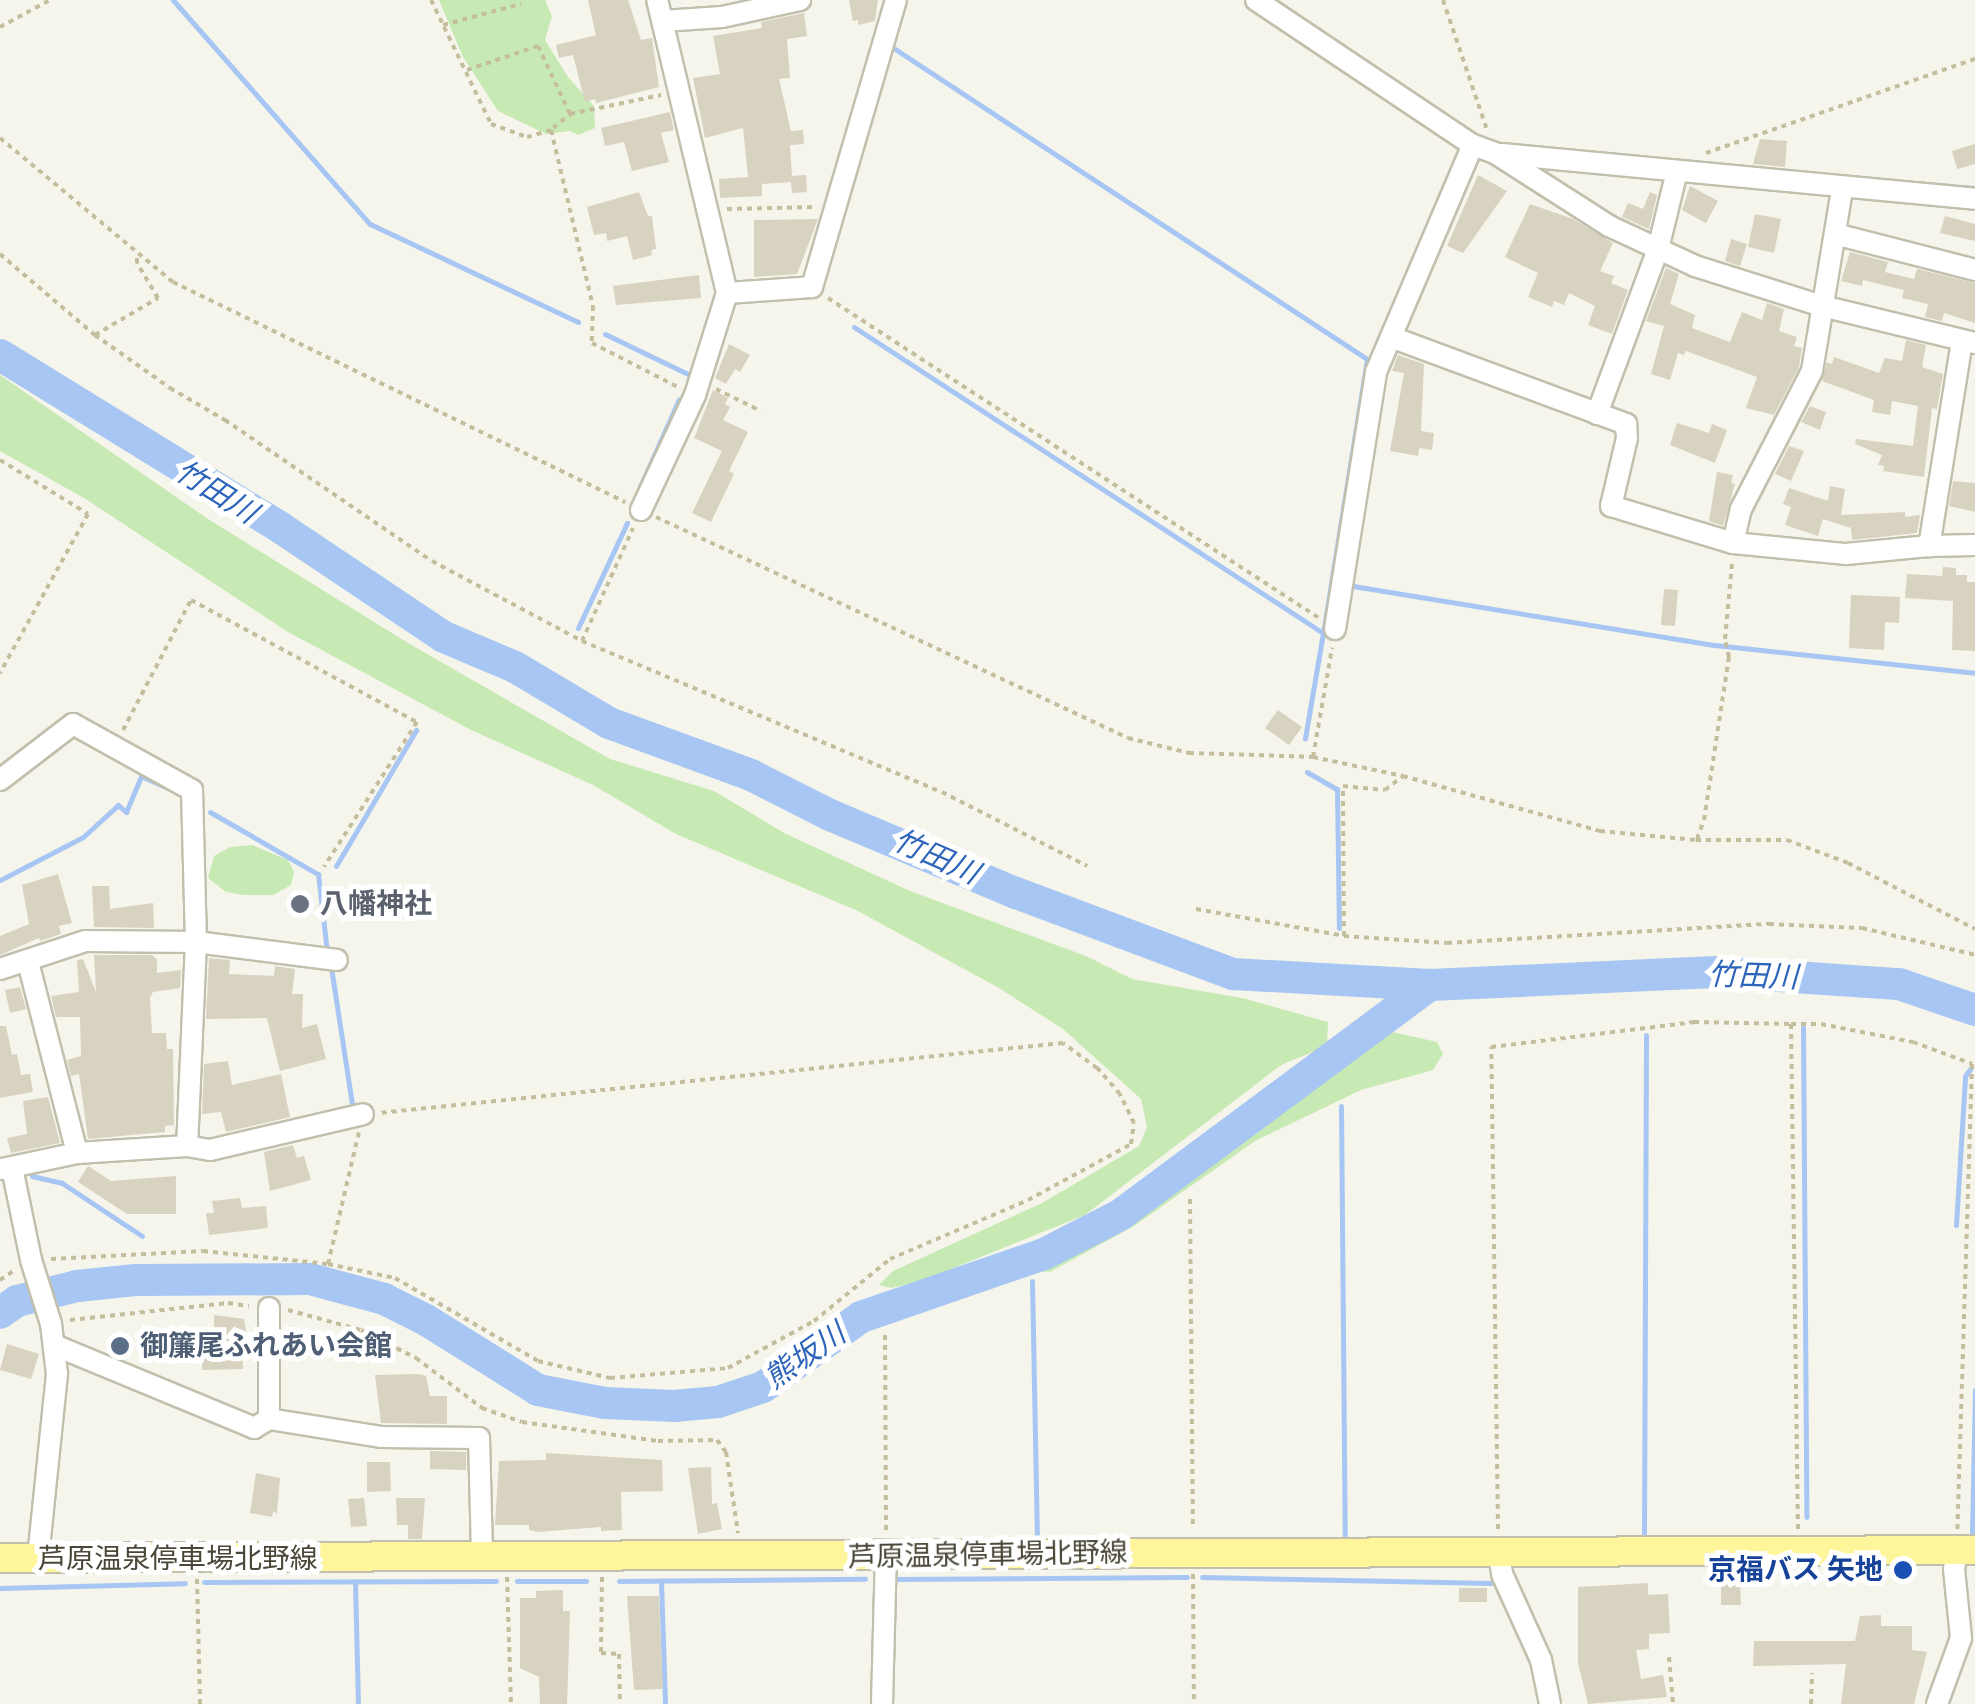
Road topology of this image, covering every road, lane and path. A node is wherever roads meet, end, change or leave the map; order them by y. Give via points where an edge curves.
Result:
1 (50, 0) edge
2 (431, 0) edge
3 (800, 0) edge
4 (896, 0) edge
5 (1256, 0) edge
6 (1443, 0) edge
7 (521, 4) dead end
8 (660, 10) edge
9 (443, 25) junction
10 (0, 26) edge
11 (1975, 59) edge
12 (465, 71) junction
13 (680, 91) junction
14 (570, 114) junction
15 (551, 130) junction
16 (0, 138) edge
17 (1474, 145) junction
18 (1495, 153) junction
19 (1697, 156) dead end
20 (1677, 171) junction
21 (1842, 189) junction
22 (1975, 199) edge
23 (837, 206) junction
24 (709, 210) junction
25 (1834, 234) junction
26 (1658, 249) junction
27 (137, 253) junction
28 (0, 254) edge
29 (1975, 270) edge
30 (812, 287) junction
31 (727, 293) junction
32 (1822, 306) junction
33 (95, 335) junction
34 (1391, 336) junction
35 (1968, 342) edge
36 (698, 388) junction
37 (760, 411) dead end
38 (1596, 414) junction
39 (0, 460) edge
40 (641, 510) junction
41 (1734, 543) junction
42 (1929, 546) junction
43 (1975, 546) edge
44 (1335, 629) junction
45 (582, 641) junction
46 (0, 674) edge
47 (113, 748) junction
48 (1313, 756) junction
49 (1403, 776) junction
50 (0, 780) edge
51 (1696, 840) junction
52 (1088, 866) dead end
53 (324, 867) dead end
54 (1196, 909) dead end
55 (1975, 928) edge
56 (1344, 936) junction
57 (196, 942) junction
58 (1975, 954) edge
59 (337, 960) dead end
60 (28, 962) junction
61 (0, 970) edge
62 (1791, 1024) junction
63 (1973, 1064) edge
64 (363, 1114) junction
65 (188, 1146) junction
66 (77, 1154) junction
67 (6, 1169) edge
68 (1190, 1199) dead end
69 (31, 1260) junction
70 (328, 1264) junction
71 (270, 1308) junction
72 (51, 1326) junction
73 (885, 1334) dead end
74 (269, 1419) junction
75 (1798, 1548) junction
76 (1966, 1550) edge
77 (1193, 1552) junction
78 (1499, 1554) junction
79 (886, 1556) junction
80 (495, 1557) junction
81 (602, 1557) junction
82 (742, 1557) junction
83 (0, 1558) edge
84 (38, 1559) junction
85 (196, 1560) junction
86 (1968, 1638) edge
87 (1670, 1657) dead end
88 (1812, 1673) dead end
89 (200, 1704) edge
90 (511, 1704) edge
91 (620, 1704) edge
92 (882, 1704) edge
93 (1194, 1704) edge
94 (1550, 1704) edge
95 (1673, 1704) edge
96 (1811, 1704) edge
97 (1937, 1704) edge

1 - 10 path
2 - 9 path
3 - 8 street via 722,16
4 - 23 street
5 - 17 street
6 - 18 path
7 - 9 path
8 - 13 street
9 - 12 path
11 - 19 path
12 - 14 path via 538,46
12 - 15 path via 491,124 527,137
13 - 14 path
13 - 24 street
14 - 15 path
15 - 36 path via 592,306 592,343
16 - 27 path
17 - 18 street
17 - 34 street
18 - 20 street
18 - 26 street via 1608,226
20 - 21 street
20 - 26 street
21 - 22 street
21 - 25 street
23 - 24 path
23 - 30 street
24 - 31 street
25 - 29 street
25 - 32 street
26 - 32 street
26 - 38 street
27 - 33 path via 158,298
27 - 40 path via 225,309
28 - 33 path
30 - 31 street
30 - 44 path
31 - 36 street
32 - 35 street
32 - 41 street via 1812,371 1741,509
33 - 45 path via 432,561
34 - 38 street
34 - 44 street via 1376,372
35 - 42 street
36 - 37 path
36 - 40 street
38 - 41 street via 1626,424 1612,506
39 - 46 path via 88,514
40 - 45 path
40 - 48 path via 1128,738 1189,753
41 - 42 street via 1846,554
41 - 51 path via 1724,639 1730,657
42 - 43 street
44 - 48 path
45 - 52 path via 942,792
47 - 50 street via 73,724
47 - 53 path via 191,600 417,722
47 - 57 street via 192,790
48 - 49 path
49 - 51 path via 1600,832
49 - 56 path via 1384,790 1343,786
51 - 55 path via 1788,840
54 - 56 path
56 - 58 path via 1447,943 1769,924 1862,928
57 - 59 street
57 - 60 street via 85,941
57 - 65 street
60 - 61 street
60 - 66 street
62 - 63 path via 1913,1042
62 - 75 path
62 - 78 path via 1676,1022 1491,1047
63 - 76 path
64 - 65 street via 234,1146
64 - 70 path
64 - 70 path via 1063,1043 1097,1068 1134,1122 1132,1144 1028,1200 890,1259 814,1321 728,1368 610,1378 538,1361 395,1278
65 - 66 street
66 - 67 street
67 - 69 street
68 - 77 path
69 - 70 path via 203,1251
69 - 72 street
71 - 72 path via 228,1303
71 - 74 street
71 - 82 path via 361,1330 416,1358 482,1408 522,1422 658,1441 716,1440 726,1452
72 - 74 street via 254,1428
72 - 84 street via 57,1374
73 - 79 path
74 - 80 street via 381,1437 479,1438
75 - 76 main road, 芦原温泉停車場北野線
75 - 78 main road, 芦原温泉停車場北野線
76 - 86 street via 1954,1569
77 - 78 main road, 芦原温泉停車場北野線
77 - 79 main road, 芦原温泉停車場北野線
77 - 93 path
78 - 94 street
79 - 82 main road, 芦原温泉停車場北野線
79 - 92 street
80 - 81 main road, 芦原温泉停車場北野線
80 - 85 main road, 芦原温泉停車場北野線
80 - 90 path
81 - 82 main road, 芦原温泉停車場北野線
81 - 91 path via 601,1654 618,1654
83 - 84 main road, 芦原温泉停車場北野線
84 - 85 main road, 芦原温泉停車場北野線
85 - 89 path
86 - 97 street
87 - 95 path
88 - 96 path

